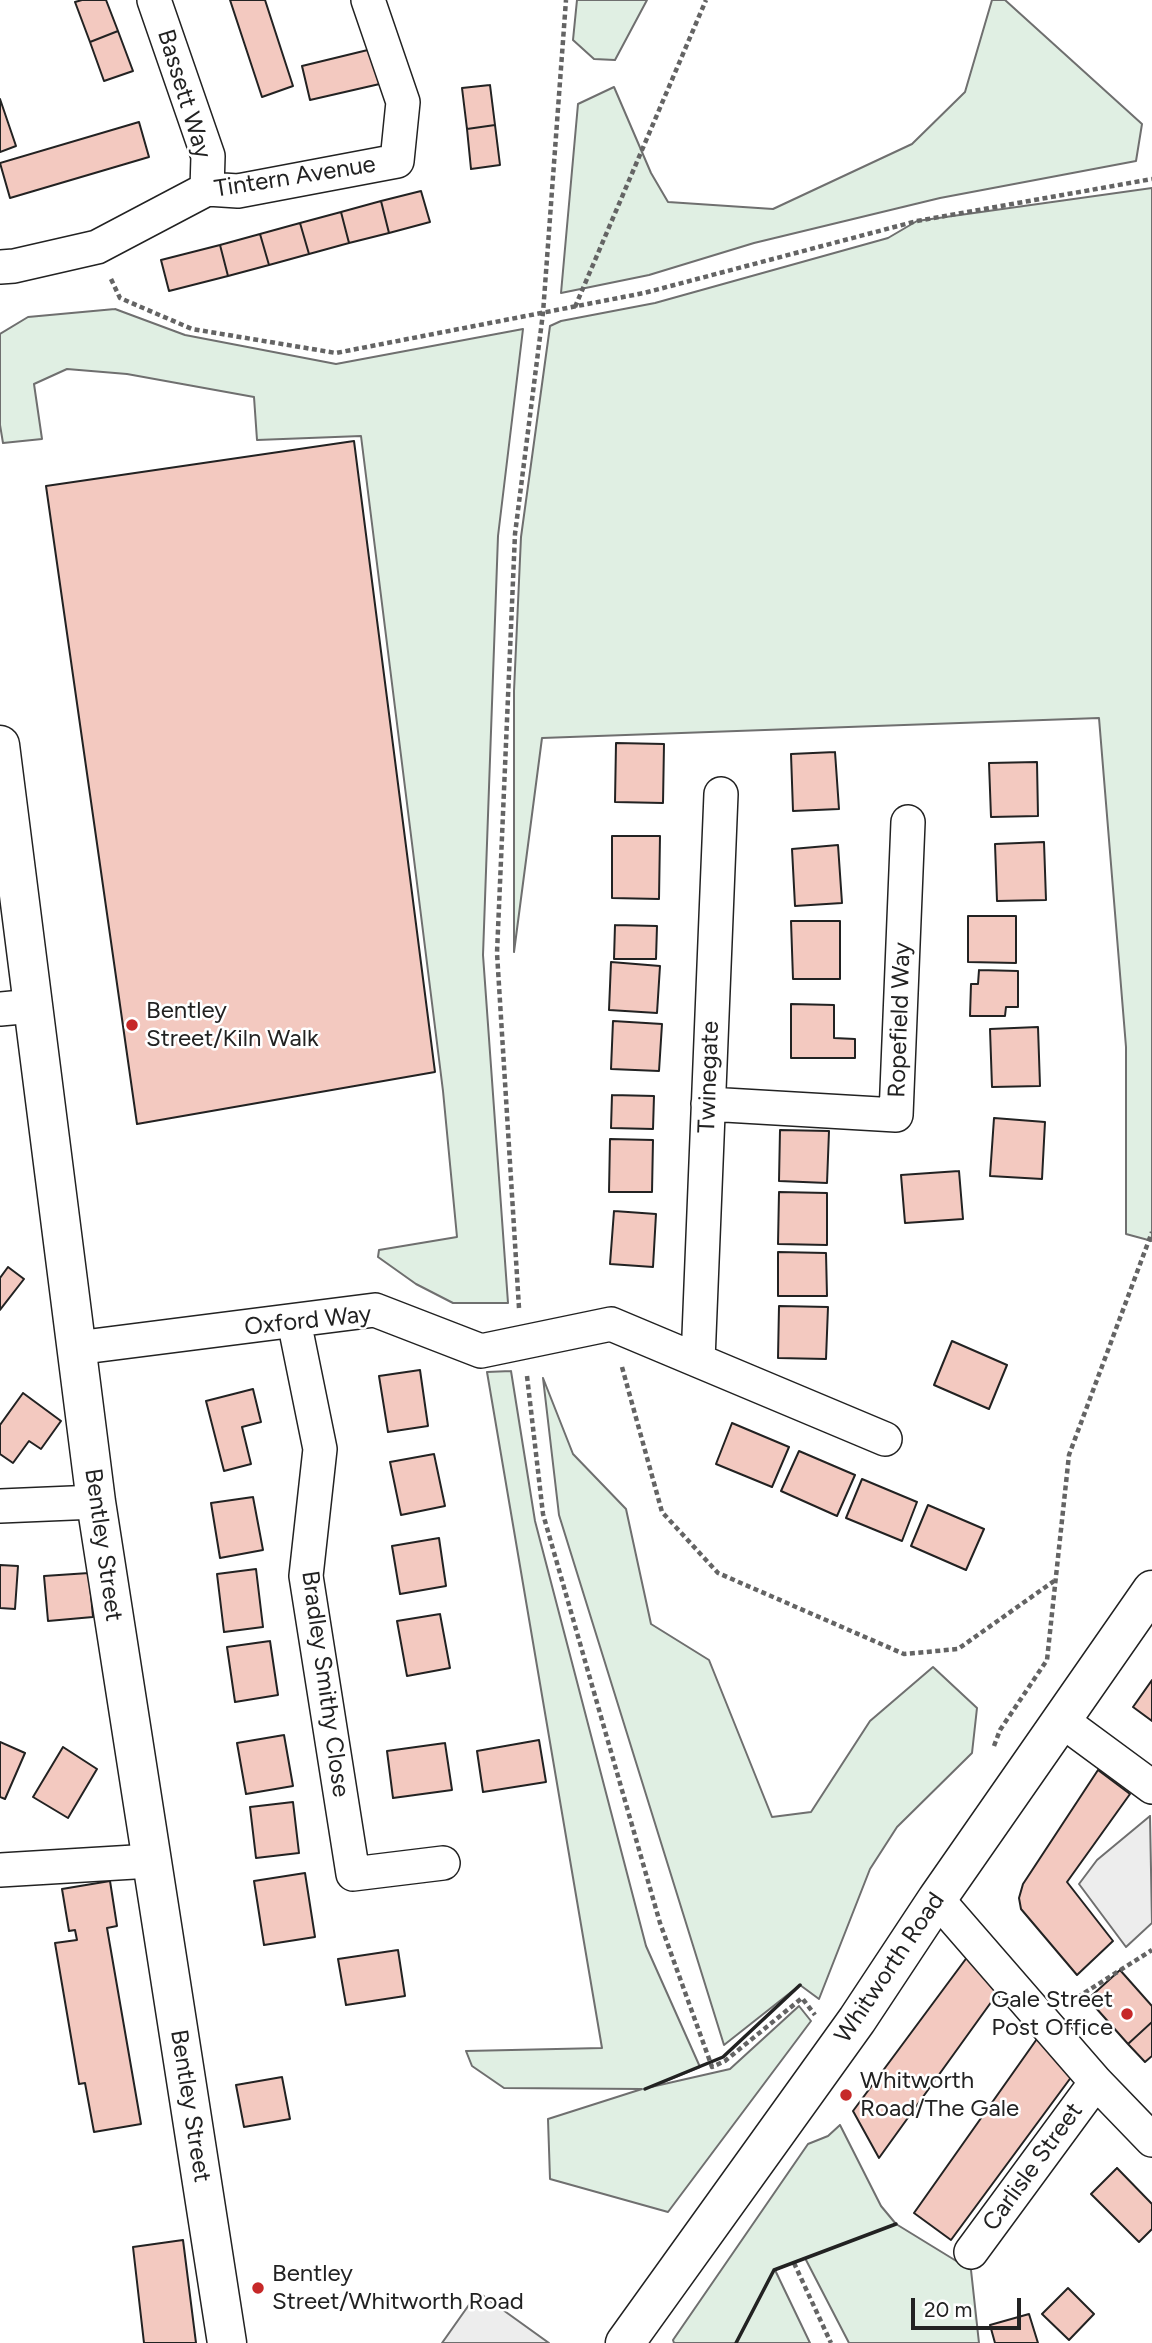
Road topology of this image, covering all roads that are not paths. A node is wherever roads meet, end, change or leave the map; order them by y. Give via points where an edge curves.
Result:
1 (154, 0) edge
2 (368, 0) edge
3 (207, 189) junction
4 (0, 267) edge
5 (0, 745) edge
6 (721, 794) dead end
7 (908, 822) dead end
8 (16, 1008) edge
9 (708, 1104) junction
10 (294, 1321) junction
11 (76, 1348) junction
12 (698, 1360) junction
13 (885, 1439) dead end
14 (96, 1502) junction
15 (0, 1506) edge
16 (1152, 1590) edge
17 (1061, 1720) junction
18 (1152, 1787) edge
19 (151, 1861) junction
20 (443, 1863) dead end
21 (0, 1870) edge
22 (937, 1899) junction
23 (1096, 2082) junction
24 (1152, 2140) edge
25 (971, 2252) dead end
26 (227, 2343) edge
27 (625, 2343) edge

1 - 3 street, Bassett Way via 208,156
2 - 3 street, Tintern Avenue via 403,102 397,160 238,191
3 - 4 street, Tintern Avenue via 97,247
5 - 8 street, Bentley Street
6 - 9 street, Twinegate
7 - 9 street, Ropefield Way via 896,1115
8 - 11 street, Bentley Street
9 - 12 street, Twinegate
10 - 11 street, Oxford Way
10 - 12 street, Oxford Way via 375,1310 481,1351 611,1324
10 - 20 street, Bradley Smithy Close via 320,1449 306,1576 353,1874
11 - 14 street, Bentley Street
12 - 13 street
14 - 15 street
14 - 19 street, Bentley Street
16 - 17 street, Whitworth Road
17 - 18 street
17 - 22 street, Whitworth Road
19 - 21 street
19 - 26 street, Bentley Street
22 - 23 street
22 - 27 street, Whitworth Road via 857,2020
23 - 24 street
23 - 25 street, Carlisle Street

